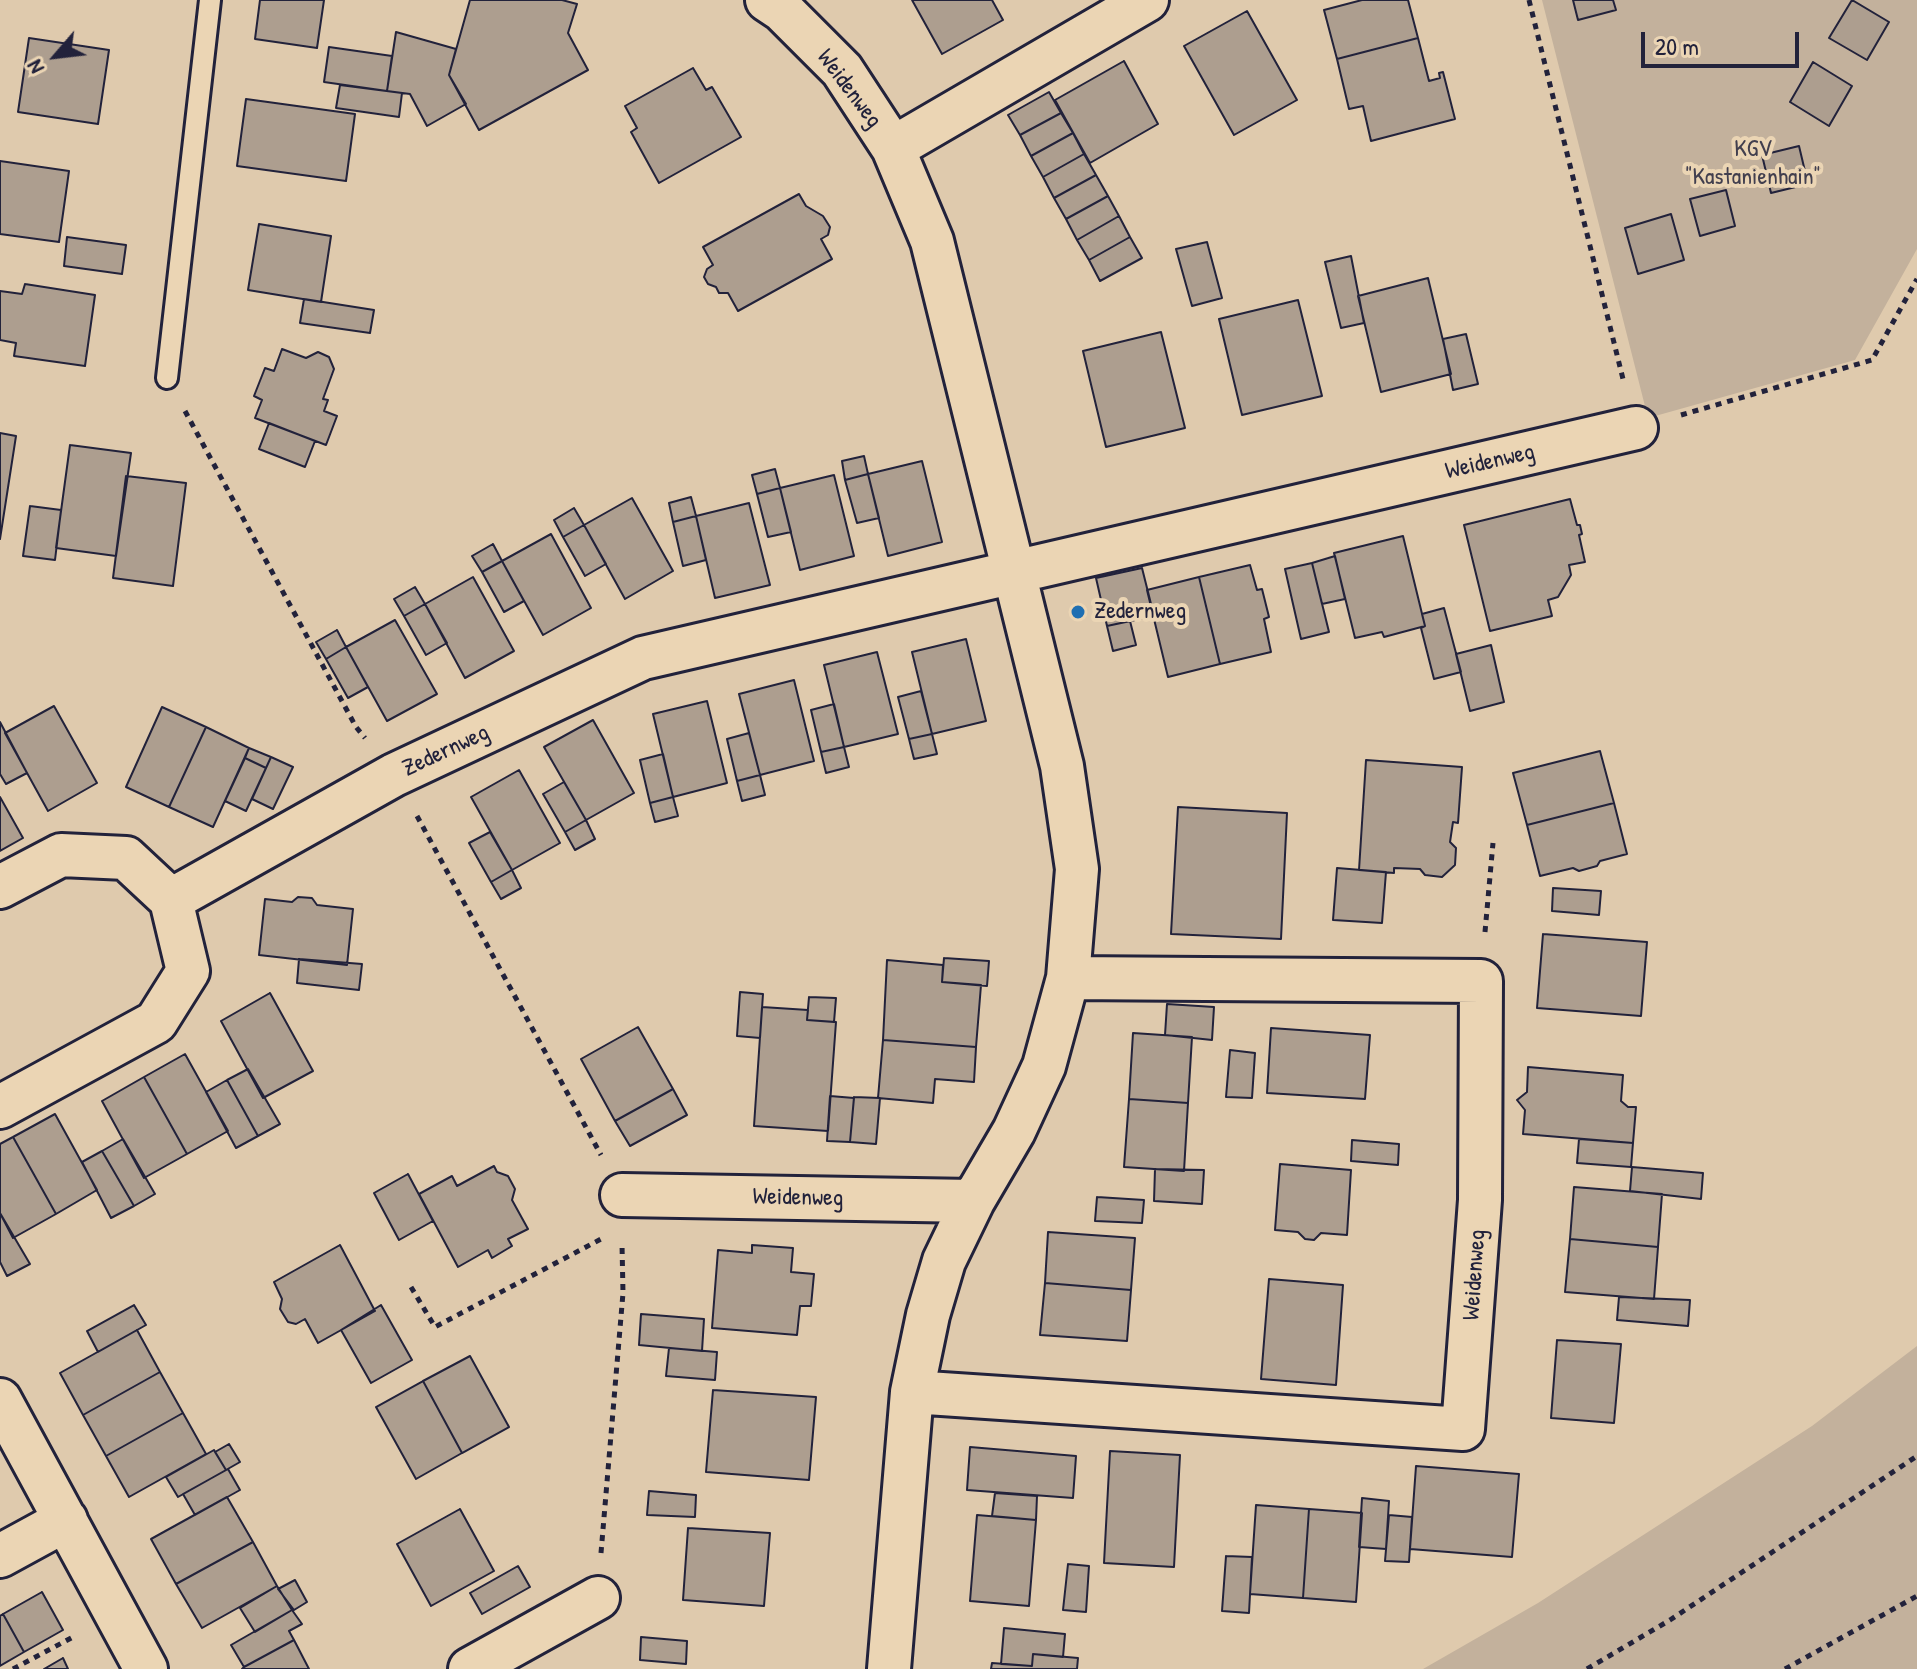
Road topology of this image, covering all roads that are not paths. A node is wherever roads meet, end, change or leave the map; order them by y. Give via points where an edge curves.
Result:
1 (210, 0) edge
2 (767, 0) edge
3 (1147, 0) edge
4 (893, 148) junction
5 (167, 378) road end
6 (1636, 428) road end
7 (1015, 572) junction
8 (0, 887) edge
9 (171, 900) junction
10 (1068, 978) junction
11 (0, 1107) edge
12 (973, 1201) junction
13 (622, 1212) road end
14 (912, 1392) junction
15 (0, 1400) edge
16 (66, 1520) junction
17 (0, 1556) edge
18 (598, 1598) road end
19 (146, 1669) edge
20 (470, 1669) edge
21 (889, 1669) edge

1 - 5 lane
2 - 4 street, Weidenweg via 842,70
3 - 4 street, Weidenweg
4 - 7 street, Weidenweg via 932,241
6 - 7 street, Weidenweg
7 - 9 street, Zedernweg via 643,658 394,775
7 - 10 street, Weidenweg via 1062,766 1077,869
8 - 9 street via 61,855 126,858
9 - 11 street via 188,971 156,1022
10 - 12 street, Weidenweg via 1044,1066
10 - 14 street, Weidenweg via 1481,981 1480,1200 1463,1429
12 - 13 street, Weidenweg
12 - 14 street, Weidenweg via 944,1261
14 - 21 street, Weidenweg
15 - 16 street
16 - 17 street
16 - 19 street
18 - 20 street

